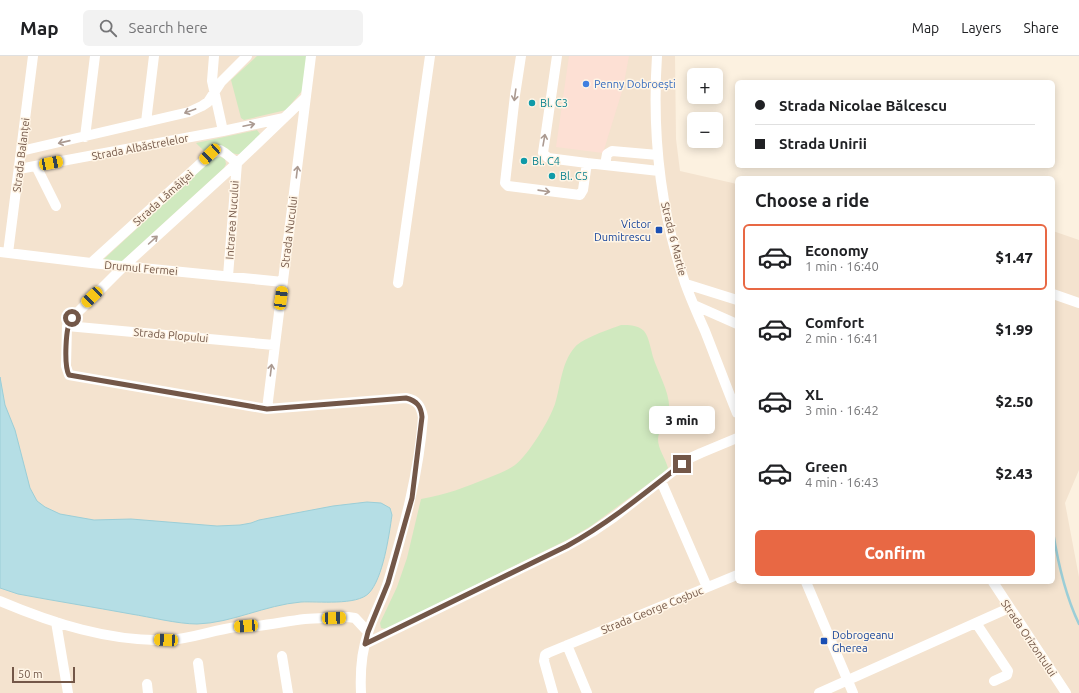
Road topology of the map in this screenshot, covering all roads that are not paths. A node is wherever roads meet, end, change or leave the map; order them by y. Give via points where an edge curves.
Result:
1 (33, 56) edge
2 (95, 56) edge
3 (154, 56) edge
4 (214, 56) edge
5 (247, 56) edge
6 (312, 56) edge
7 (430, 56) edge
8 (521, 56) edge
9 (557, 56) edge
10 (657, 56) edge
11 (214, 93) junction
12 (306, 97) junction
13 (284, 118) junction
14 (146, 122) junction
15 (223, 131) junction
16 (85, 137) junction
17 (21, 151) junction
18 (658, 155) junction
19 (237, 163) junction
20 (587, 163) junction
21 (605, 165) junction
22 (36, 166) junction
23 (19, 169) junction
24 (659, 171) junction
25 (56, 206) dead end
26 (4, 252) edge
27 (91, 263) junction
28 (124, 266) junction
29 (228, 276) junction
30 (283, 282) junction
31 (398, 283) dead end
32 (686, 284) junction
33 (1055, 295) edge
34 (735, 299) edge
35 (1079, 303) edge
36 (694, 305) junction
37 (735, 323) edge
38 (67, 326) junction
39 (274, 345) junction
40 (735, 408) edge
41 (267, 409) junction
42 (735, 439) edge
43 (661, 481) junction
44 (735, 576) edge
45 (807, 584) edge
46 (994, 584) edge
47 (708, 587) junction
48 (0, 601) edge
49 (1009, 608) junction
50 (56, 622) junction
51 (976, 623) junction
52 (368, 632) junction
53 (365, 644) junction
54 (567, 645) junction
55 (282, 656) dead end
56 (198, 664) dead end
57 (848, 681) junction
58 (994, 681) dead end
59 (68, 693) edge
60 (202, 693) edge
61 (288, 693) edge
62 (361, 693) edge
63 (553, 693) edge
64 (588, 693) edge
65 (819, 693) edge
66 (853, 693) edge
67 (1066, 693) edge

1 - 17 street, Strada Balanței
2 - 16 street
3 - 14 street
4 - 11 street
5 - 11 street, Strada Albăstrelelor via 226,76
6 - 12 street, Strada Nucului
7 - 31 street
8 -> 20 street via 506,185 580,195
20 -> 9 street via 548,158 542,153
10 - 18 street, Strada 6 Martie via 655,100
11 -> 14 street, Strada Albăstrelelor via 208,102 189,112
11 - 15 street
12 - 13 street
30 -> 12 street, Strada Nucului
15 -> 13 street, Strada Albăstrelelor
13 - 19 street
14 - 16 street, Strada Albăstrelelor
15 - 22 street, Strada Albăstrelelor
16 -> 17 street, Strada Albăstrelelor
17 - 23 street, Strada Balanței
18 - 21 street via 614,151 607,154
18 - 24 street, Strada 6 Martie
19 - 27 street, Strada Lămâiței via 223,151 210,154
28 -> 19 street
19 - 29 street, Intrarea Nucului
20 - 21 street
21 - 24 street
22 - 23 street, Strada Albăstrelelor
22 - 25 street
23 - 26 street, Strada Balanței
24 - 32 street, Strada 6 Martie via 665,210
26 - 27 street, Drumul Fermei
27 - 28 street, Drumul Fermei
28 - 29 street, Drumul Fermei
28 - 38 street
29 - 30 street, Drumul Fermei
30 - 39 street, Strada Nucului
32 - 34 street
32 - 36 street, Strada 6 Martie
33 - 35 street
36 - 37 street
36 - 40 street, Strada 6 Martie
38 - 39 street, Strada Plopului
38 - 41 street via 66,366 69,375
41 -> 39 street, Strada Nucului
41 - 52 street via 406,398 419,406 422,423 412,498 388,583
42 - 43 street via 690,458
43 - 47 street
43 - 53 street via 592,532 567,546
44 - 47 street, Strada George Coșbuc
45 - 57 street
46 - 49 street, Strada Orizontului
47 - 54 street, Strada George Coșbuc
48 - 50 street
49 - 51 street
49 - 67 street, Strada Orizontului
50 - 52 street via 119,636 166,640 200,636 237,627 348,617 355,618
50 - 59 street
51 - 57 street
51 - 58 street via 1008,671
52 - 53 street
53 - 62 street via 360,668
54 - 63 street, Strada George Coșbuc via 548,653 544,658
54 - 64 street
55 - 61 street
56 - 60 street
57 - 65 street
57 - 66 street

